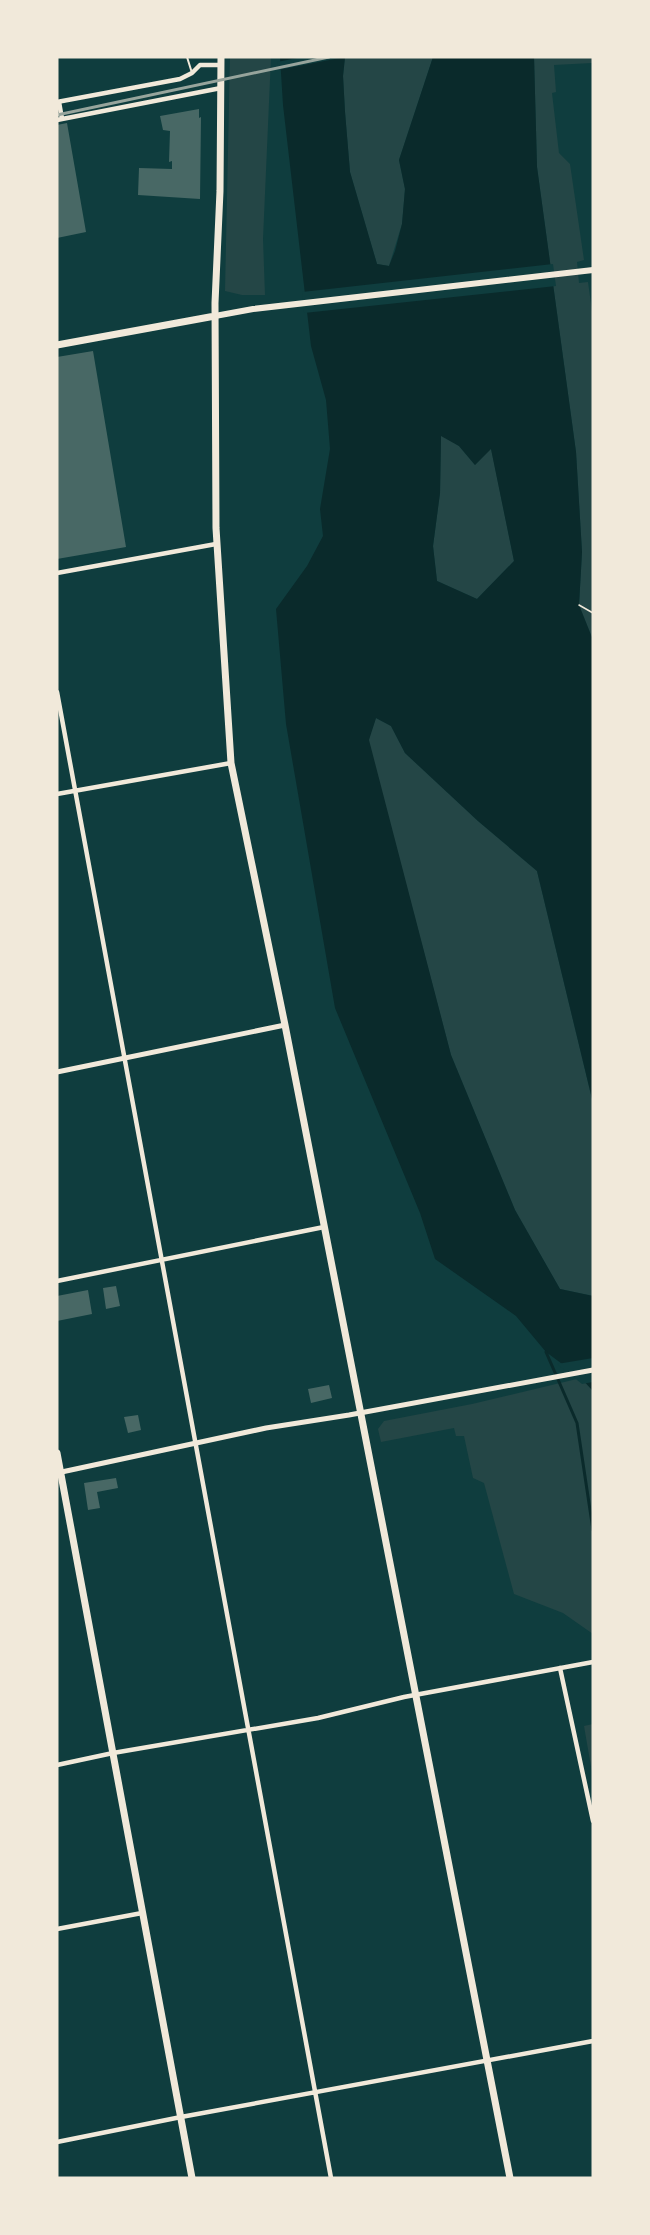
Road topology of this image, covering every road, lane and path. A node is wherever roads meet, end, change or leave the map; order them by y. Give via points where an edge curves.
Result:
1 (187, 57) edge
2 (221, 61) edge
3 (192, 73) junction
4 (221, 88) junction
5 (58, 102) edge
6 (59, 119) edge
7 (593, 270) edge
8 (215, 316) junction
9 (57, 345) edge
10 (216, 543) junction
11 (57, 573) edge
12 (579, 605) dead end
13 (593, 613) edge
14 (57, 692) edge
15 (231, 763) junction
16 (75, 790) junction
17 (57, 794) edge
18 (285, 1025) junction
19 (126, 1059) junction
20 (57, 1072) edge
21 (324, 1227) junction
22 (162, 1260) junction
23 (57, 1281) edge
24 (593, 1370) edge
25 (359, 1413) junction
26 (195, 1442) junction
27 (57, 1453) edge
28 (59, 1472) edge
29 (593, 1662) edge
30 (560, 1668) junction
31 (415, 1695) junction
32 (248, 1731) junction
33 (113, 1753) junction
34 (57, 1765) edge
35 (593, 1821) edge
36 (142, 1912) junction
37 (57, 1929) edge
38 (593, 2041) edge
39 (485, 2061) junction
40 (315, 2094) junction
41 (181, 2117) junction
42 (57, 2142) edge
43 (192, 2178) edge
44 (331, 2178) edge
45 (510, 2178) edge

1 - 3 lane
2 - 3 street via 200,65
2 - 4 main road
3 - 5 street via 180,79
4 - 6 street
4 - 8 main road
5 - 6 street
7 - 8 main road
8 - 9 main road
8 - 10 main road
10 - 11 street
10 - 15 main road
12 - 13 path
14 - 16 street
15 - 16 street
15 - 18 main road
16 - 17 street
16 - 19 street
18 - 19 street
18 - 21 main road
19 - 20 street
19 - 22 street
21 - 22 street
21 - 25 main road
22 - 23 street
22 - 26 street
24 - 25 street
25 - 26 street
25 - 31 main road
26 - 28 street
26 - 32 street
27 - 28 main road
28 - 33 main road
29 - 30 street
30 - 31 street
30 - 35 street
31 - 32 street
31 - 39 main road
32 - 33 street
32 - 40 street
33 - 34 street
33 - 36 main road
36 - 37 street
36 - 41 main road
38 - 39 street
39 - 40 street
39 - 45 main road
40 - 41 street
40 - 44 street
41 - 42 street
41 - 43 main road

